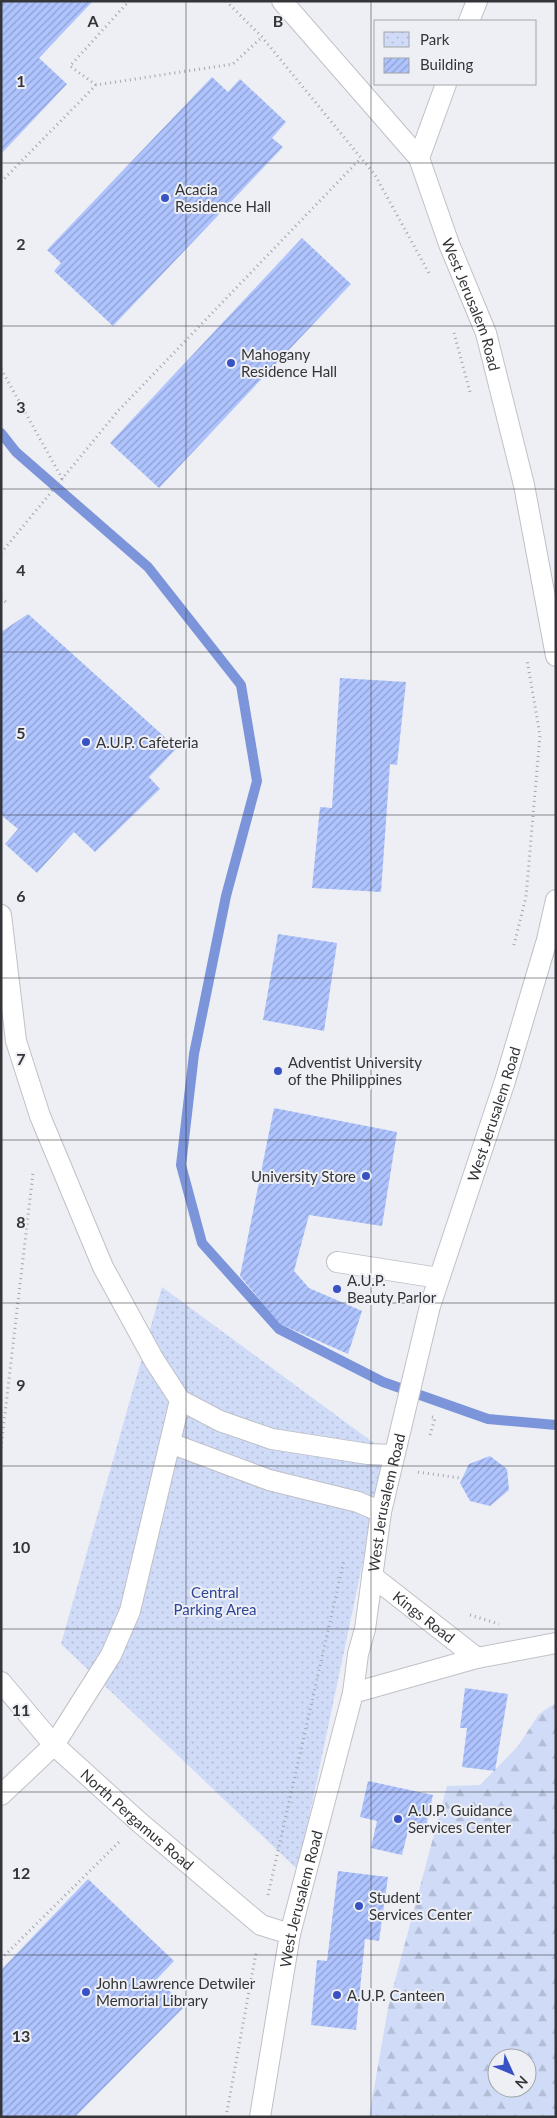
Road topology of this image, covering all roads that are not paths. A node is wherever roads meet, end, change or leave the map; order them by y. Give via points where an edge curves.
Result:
1 (282, 1) edge
2 (477, 1) edge
3 (469, 20) edge
4 (446, 85) edge
5 (418, 158) junction
6 (556, 656) edge
7 (556, 900) edge
8 (1, 914) edge
9 (337, 1262) dead end
10 (439, 1278) junction
11 (180, 1400) junction
12 (170, 1443) junction
13 (393, 1455) junction
14 (381, 1512) junction
15 (372, 1576) junction
16 (556, 1643) edge
17 (477, 1658) junction
18 (1, 1682) edge
19 (353, 1693) junction
20 (54, 1745) junction
21 (1, 1795) edge
22 (290, 1934) junction
23 (260, 2117) edge

1 - 5 lane, West Jerusalem Road
2 - 3 lane
4 - 5 lane
5 - 6 lane, West Jerusalem Road via 486,333 524,485
7 - 10 lane, West Jerusalem Road via 505,1081
8 - 11 lane via 16,1041 40,1116 103,1267
9 - 10 lane
10 - 13 lane, West Jerusalem Road
11 - 12 lane
11 - 13 lane via 220,1421 272,1439
12 - 14 lane via 269,1480 358,1502
12 - 20 lane via 130,1611 111,1654
13 - 14 lane, West Jerusalem Road
14 - 15 lane, West Jerusalem Road
15 - 17 lane, Kings Road
15 - 19 lane, West Jerusalem Road
16 - 17 lane, Kings Road
17 - 19 lane, Kings Road
18 - 20 lane, North Pergamus Road
19 - 22 lane, West Jerusalem Road
20 - 21 lane
20 - 22 lane, North Pergamus Road via 261,1926
22 - 23 lane, West Jerusalem Road

